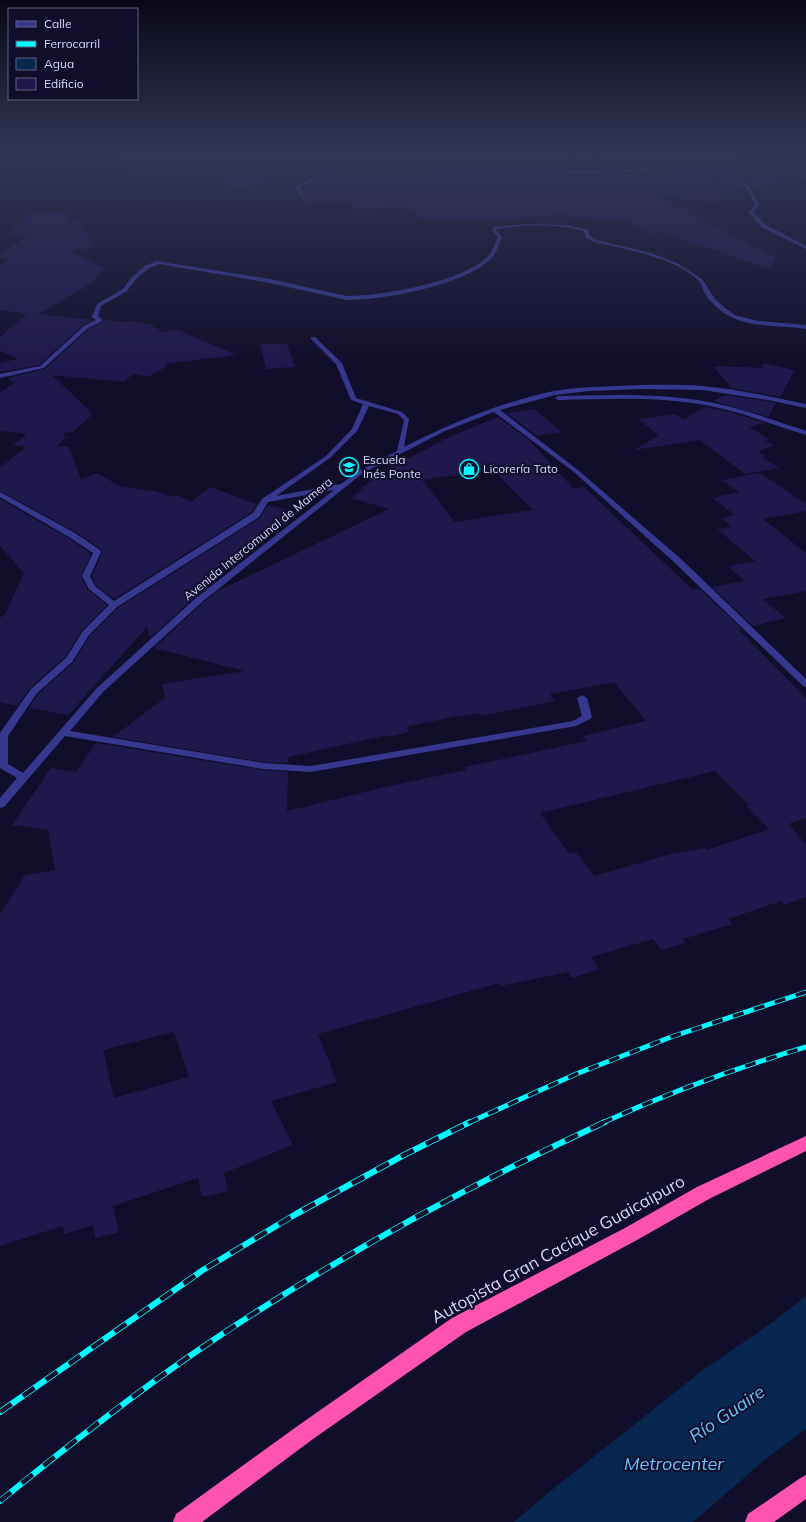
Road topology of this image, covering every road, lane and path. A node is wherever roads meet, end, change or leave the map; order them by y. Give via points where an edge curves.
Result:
1 (763, 225) edge
2 (806, 248) edge
3 (806, 327) edge
4 (313, 338) dead end
5 (0, 376) edge
6 (366, 403) junction
7 (517, 404) junction
8 (806, 406) edge
9 (495, 409) junction
10 (806, 433) edge
11 (400, 452) junction
12 (344, 486) junction
13 (0, 494) edge
14 (265, 501) junction
15 (114, 605) junction
16 (806, 684) edge
17 (582, 698) dead end
18 (63, 733) junction
19 (24, 778) junction
20 (0, 806) edge
21 (806, 1143) edge
22 (806, 1486) edge
23 (184, 1522) edge
24 (756, 1522) edge

1 - 2 street
3 - 5 street via 734,317 708,294 700,279 680,267 656,256 596,241 588,237 586,230 502,226 495,228 494,231 500,236 490,257 475,268 421,288 380,296 346,298 270,281 158,262 134,278 125,290 99,305 95,317 99,321 86,327 42,367
4 - 6 street via 338,363 353,399
6 - 11 street via 400,413 407,420
6 - 14 street via 355,430 328,457
7 - 8 street, Avenida Intercomunal de Mamera via 555,393 642,387 702,388
7 - 9 street, Avenida Intercomunal de Mamera
7 - 10 street via 558,398 678,399 710,404
9 - 11 street, Avenida Intercomunal de Mamera via 443,430
9 - 16 street via 576,471 678,561
11 - 12 street, Avenida Intercomunal de Mamera via 361,472
12 - 14 street
12 - 18 street, Avenida Intercomunal de Mamera via 199,600 100,690
13 - 15 street via 97,552 86,576 92,587
14 - 15 street via 256,515
15 - 19 street via 86,633 69,660 34,691 3,736 3,765
17 - 18 street via 587,717 576,723 311,769 263,766
18 - 19 street, Avenida Intercomunal de Mamera
19 - 20 street, Avenida Intercomunal de Mamera
21 - 23 highway, Autopista Gran Cacique Guaicaipuro via 704,1193 459,1325 306,1432
22 - 24 highway

